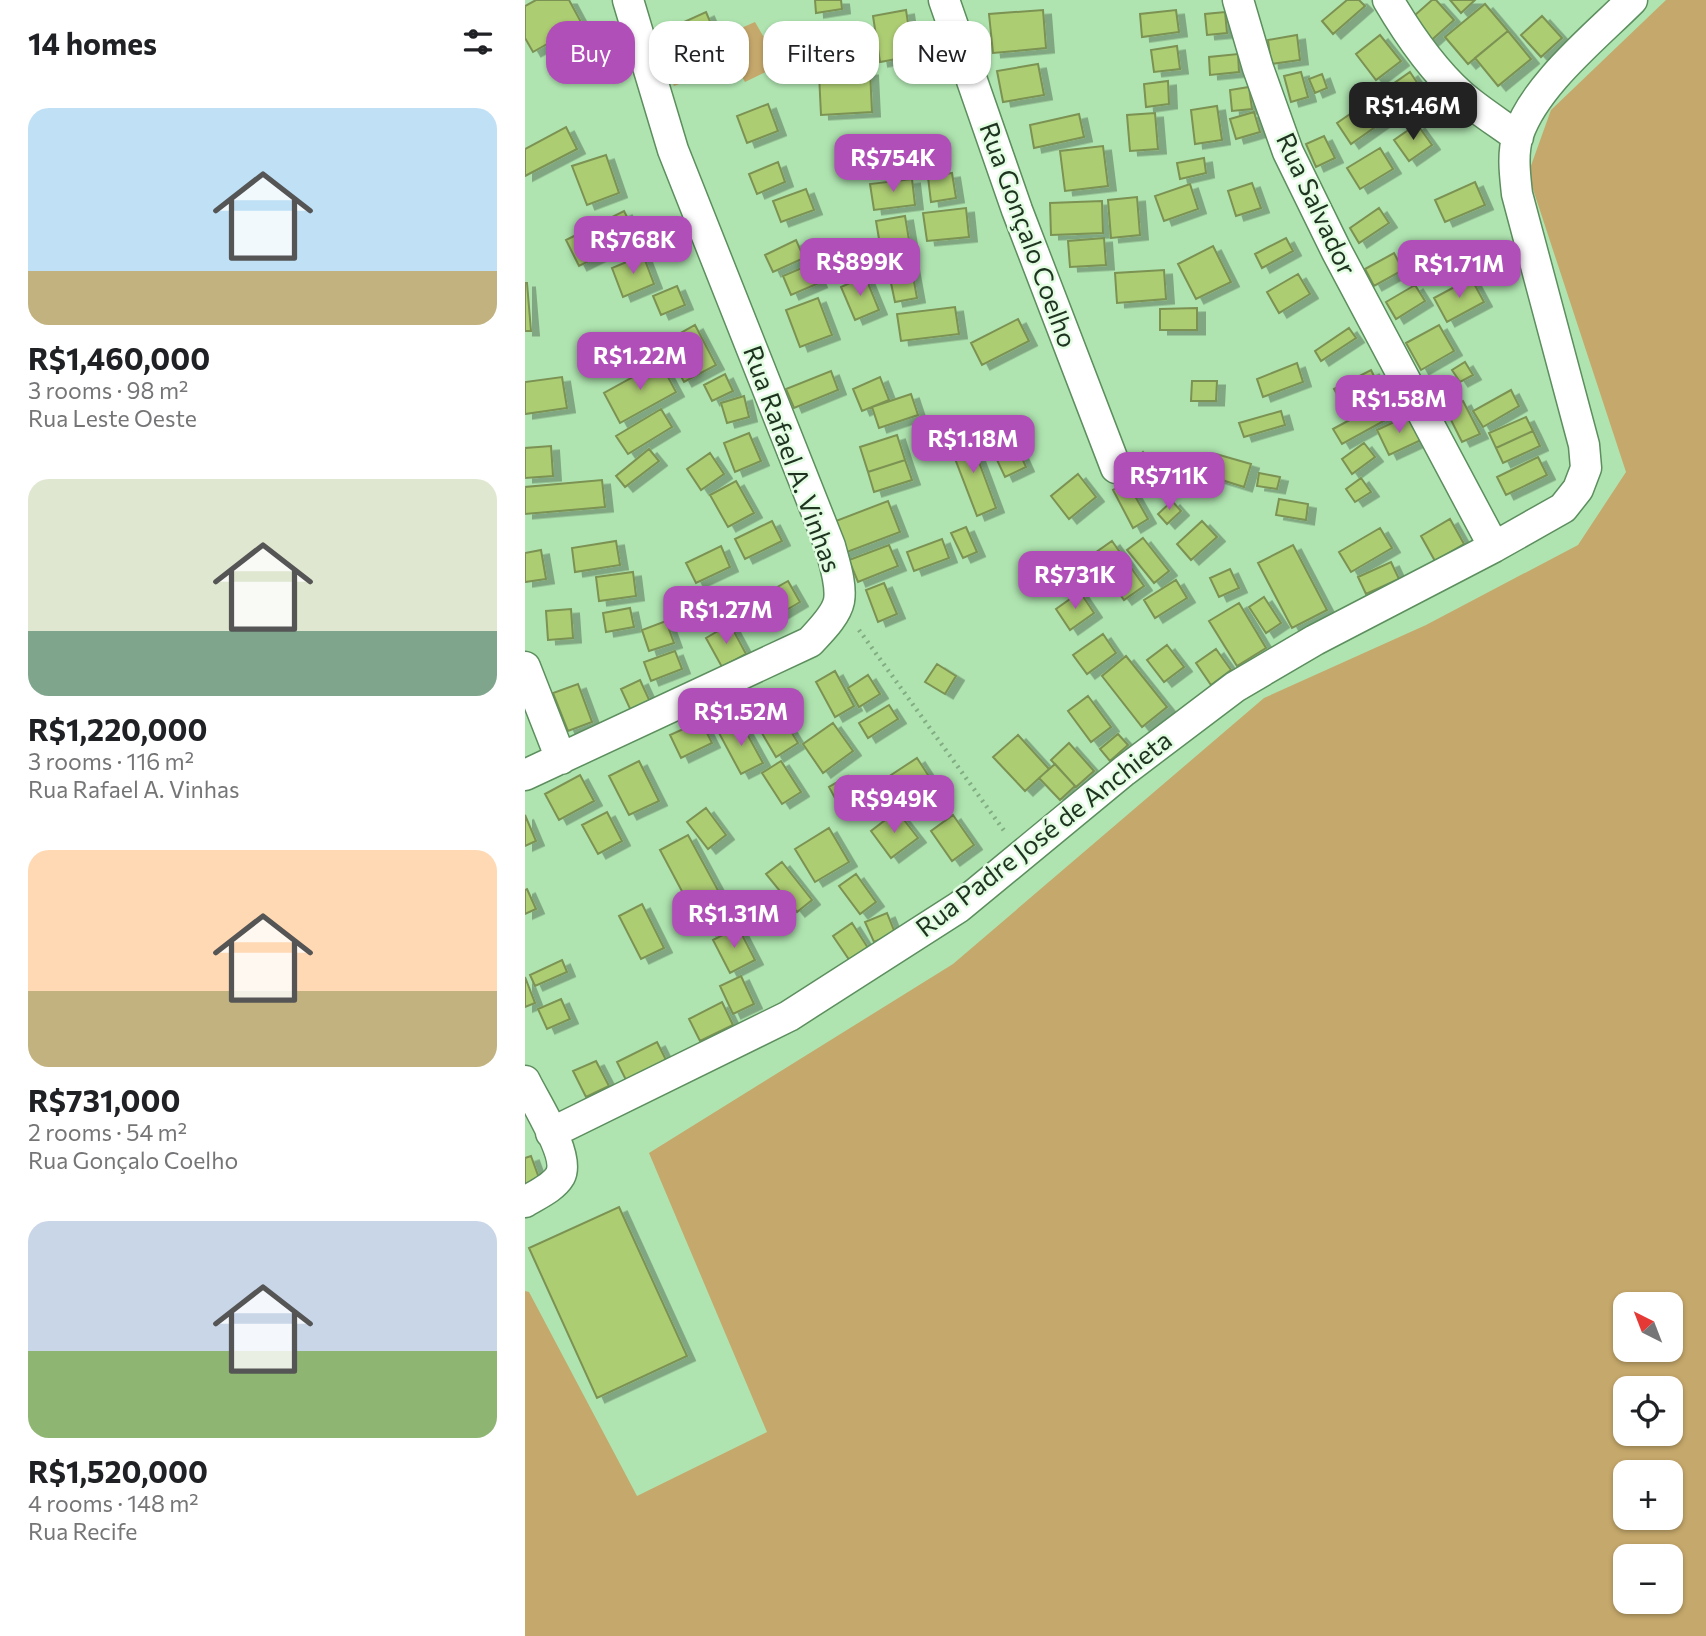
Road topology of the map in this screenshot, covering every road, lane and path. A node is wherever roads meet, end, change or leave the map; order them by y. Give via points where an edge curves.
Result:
1 (628, 0) edge
2 (944, 0) edge
3 (1238, 0) edge
4 (1388, 0) edge
5 (1632, 0) edge
6 (1518, 137) junction
7 (1117, 468) dead end
8 (1495, 547) junction
9 (839, 602) junction
10 (525, 667) edge
11 (561, 758) junction
12 (525, 775) edge
13 (1022, 856) junction
14 (525, 1081) edge
15 (551, 1133) junction
16 (525, 1202) edge

1 - 9 street, Rua Rafael A. Vinhas via 673,150 830,546
2 - 7 street, Rua Gonçalo Coelho via 1017,210
3 - 8 street, Rua Salvador via 1288,152
4 - 6 street via 1429,61
5 - 6 street, Rua Padre José de Anchieta via 1547,86 1530,108
6 - 8 street, Rua Padre José de Anchieta via 1514,165 1517,194 1584,445 1586,468 1579,489 1563,508
8 - 13 street, Rua Padre José de Anchieta via 1235,687
9 - 11 street via 810,642
9 - 13 path
10 - 11 street
11 - 12 street
13 - 15 street, Rua Padre José de Anchieta via 958,907 789,1016
14 - 15 street
15 - 16 street via 563,1158 561,1175

